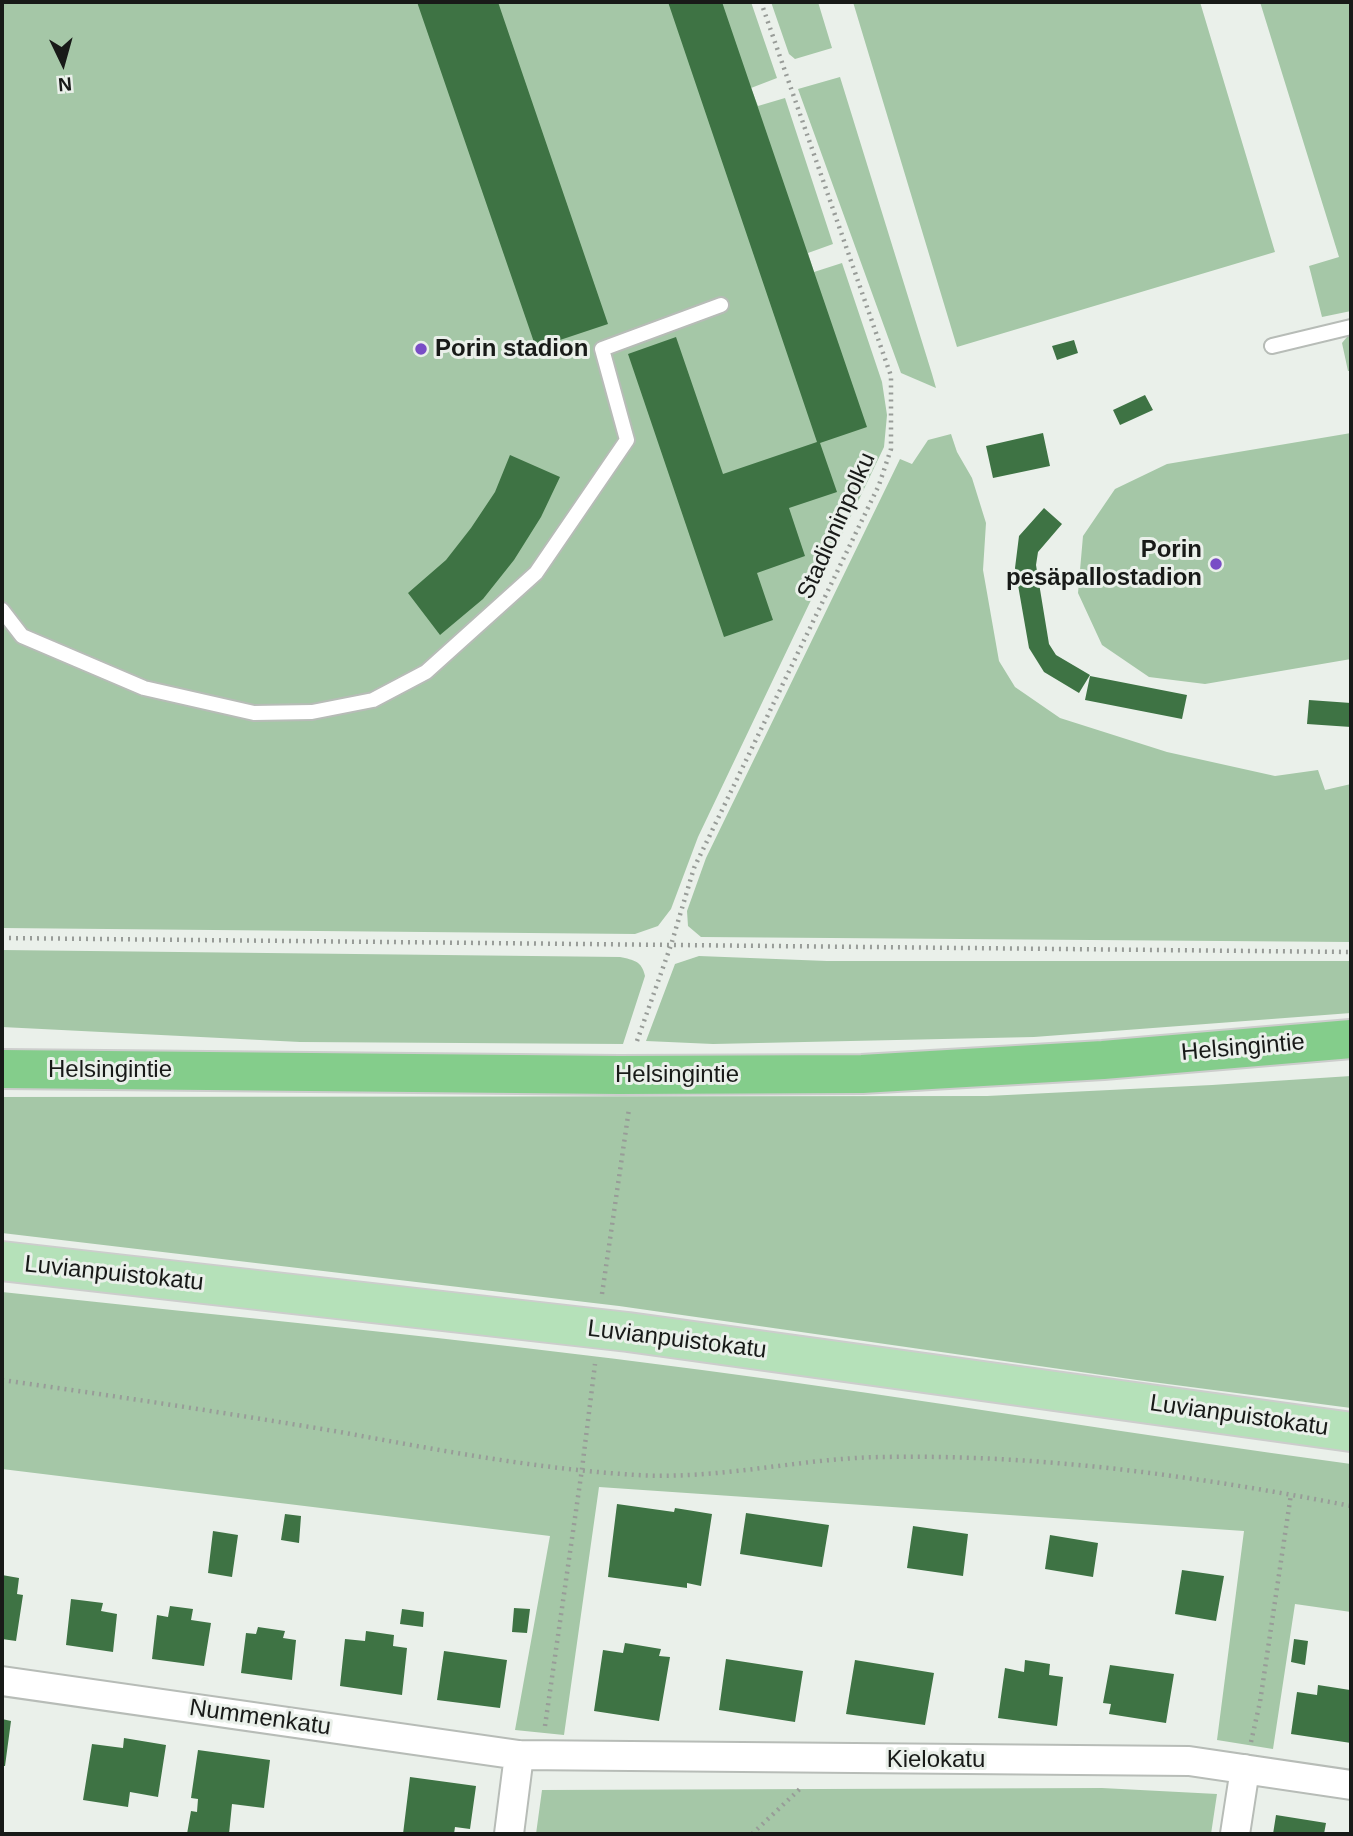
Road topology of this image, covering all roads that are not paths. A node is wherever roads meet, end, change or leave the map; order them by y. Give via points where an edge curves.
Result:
1 (721, 305) dead end
2 (1351, 327) edge
3 (1272, 346) dead end
4 (2, 610) edge
5 (1351, 1039) edge
6 (2, 1069) edge
7 (2, 1261) edge
8 (1351, 1432) edge
9 (2, 1681) edge
10 (530, 1755) junction
11 (1245, 1769) junction
12 (1351, 1785) edge
13 (509, 1834) edge
14 (1236, 1834) edge

1 - 4 lane via 602,349 627,440 536,573 426,672 373,700 312,712 254,713 144,688 22,636
2 - 3 lane
5 - 6 highway, Helsingintie via 862,1074
7 - 8 main road, Luvianpuistokatu via 628,1332
9 - 10 street, Nummenkatu
10 - 11 street, Kielokatu via 1189,1761
10 - 13 street
11 - 12 street, Kielokatu
11 - 14 street

